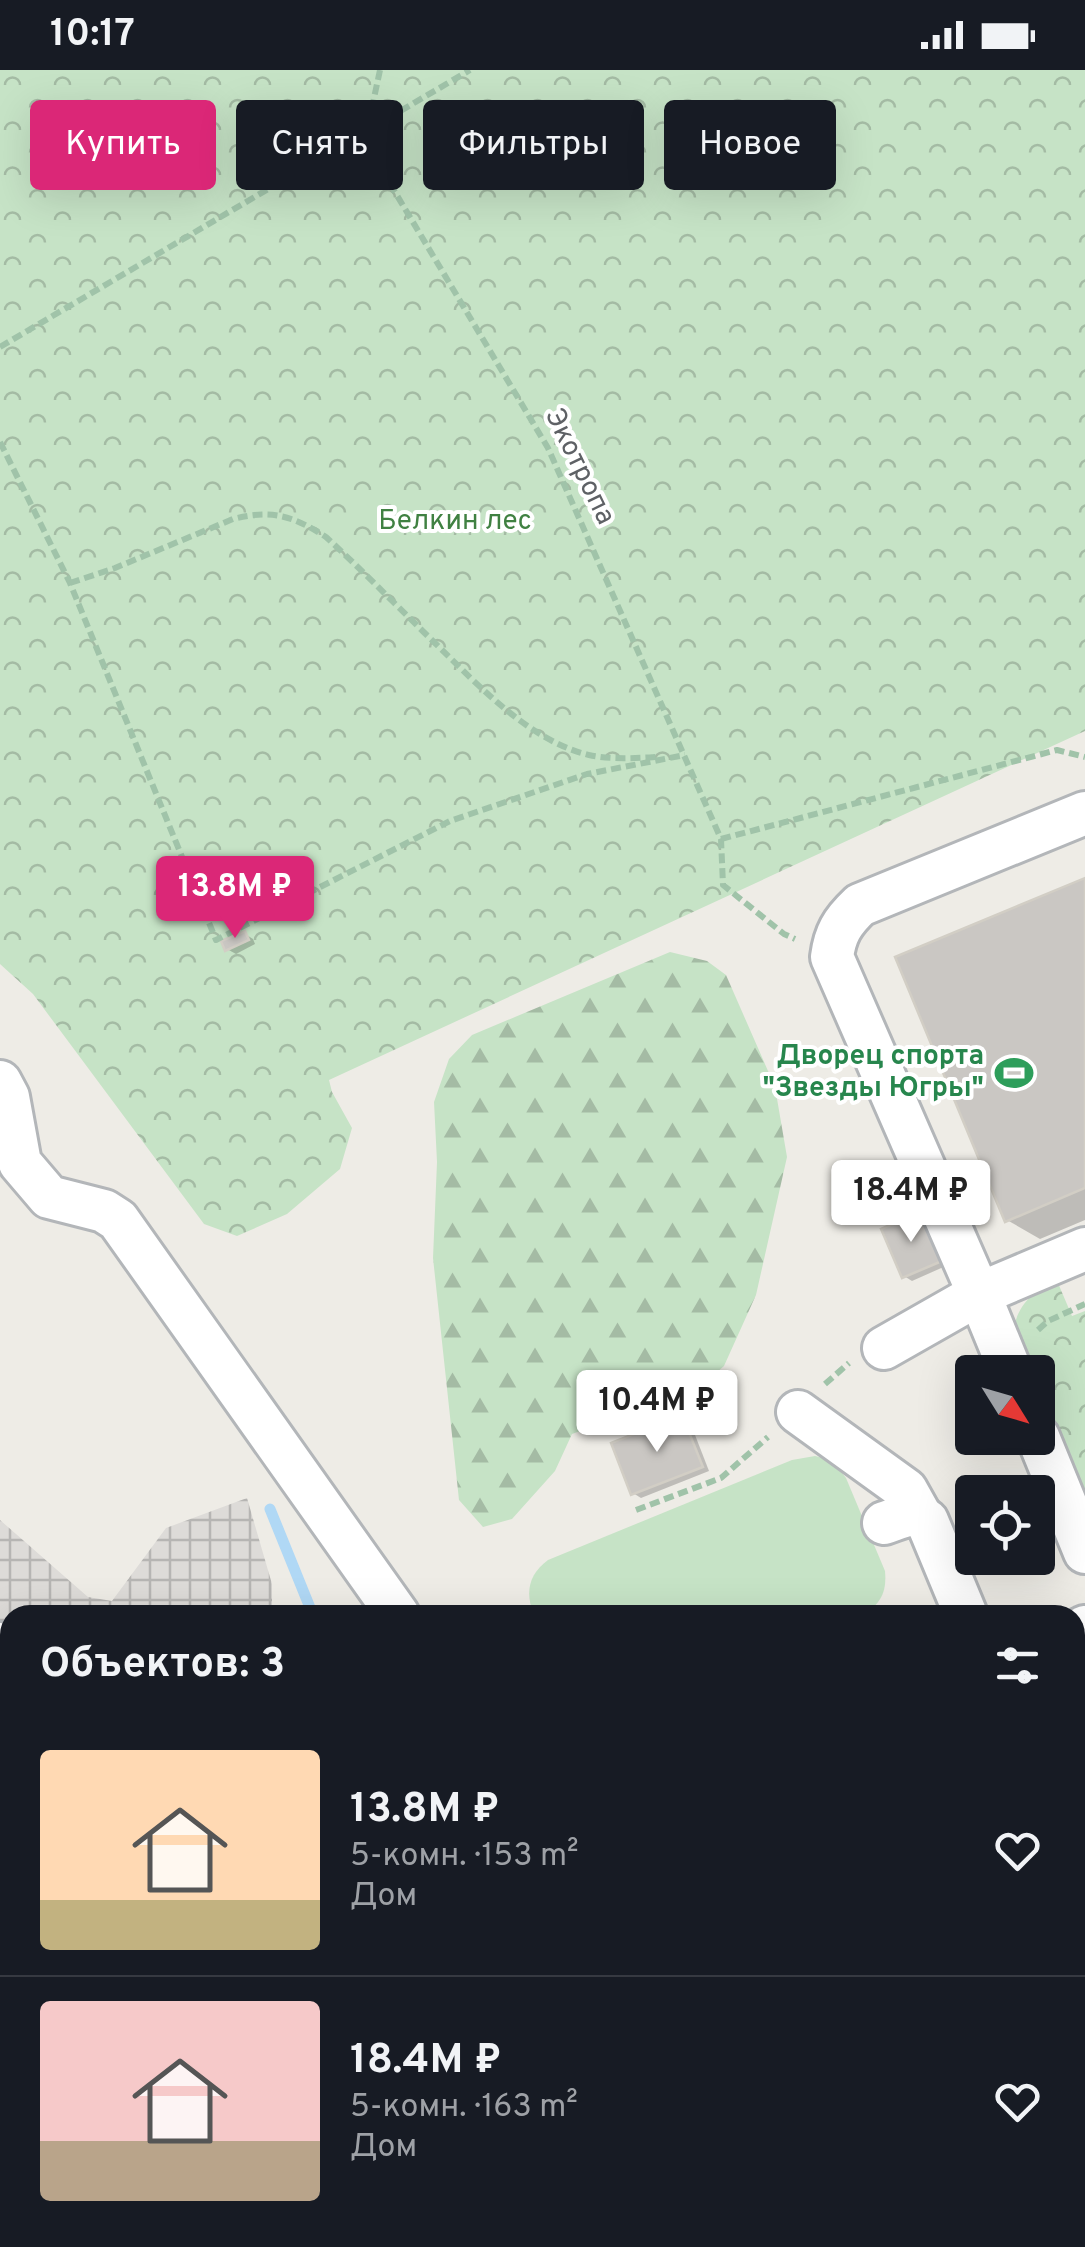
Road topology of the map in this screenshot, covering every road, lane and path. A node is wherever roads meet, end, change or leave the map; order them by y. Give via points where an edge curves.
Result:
1 (380, 70) edge
2 (470, 70) edge
3 (374, 100) edge
4 (403, 110) edge
5 (267, 190) edge
6 (394, 190) edge
7 (0, 347) edge
8 (0, 442) edge
9 (70, 583) junction
10 (685, 755) junction
11 (1085, 757) edge
12 (1085, 813) edge
13 (721, 839) junction
14 (832, 957) junction
15 (0, 1082) edge
16 (1085, 1249) edge
17 (979, 1294) junction
18 (1085, 1304) edge
19 (884, 1348) joint
20 (1020, 1355) edge
21 (1022, 1355) edge
22 (798, 1412) junction
23 (1045, 1455) edge
24 (636, 1510) dead end
25 (1085, 1552) edge
26 (391, 1605) edge
27 (962, 1605) edge

1 - 3 path
2 - 4 path
5 - 7 path
6 - 10 path, Экотропа via 548,448
8 - 9 path
9 - 10 path via 253,514 302,521 529,726 591,756
9 - 10 path via 216,940 450,821 587,774
10 - 13 path, Экотропа
11 - 13 path via 1058,750
12 - 14 street via 860,906 835,936
13 - 14 path, Экотропа via 723,884 784,934
14 - 17 street
15 - 26 street via 20,1163 49,1197 118,1220
16 - 17 street
17 - 19 street
17 - 20 street
18 - 21 path via 1048,1320
19 - 22 path via 845,1365
22 - 24 path via 721,1478
22 - 27 street via 906,1490 902,1519 927,1521
23 - 25 street

